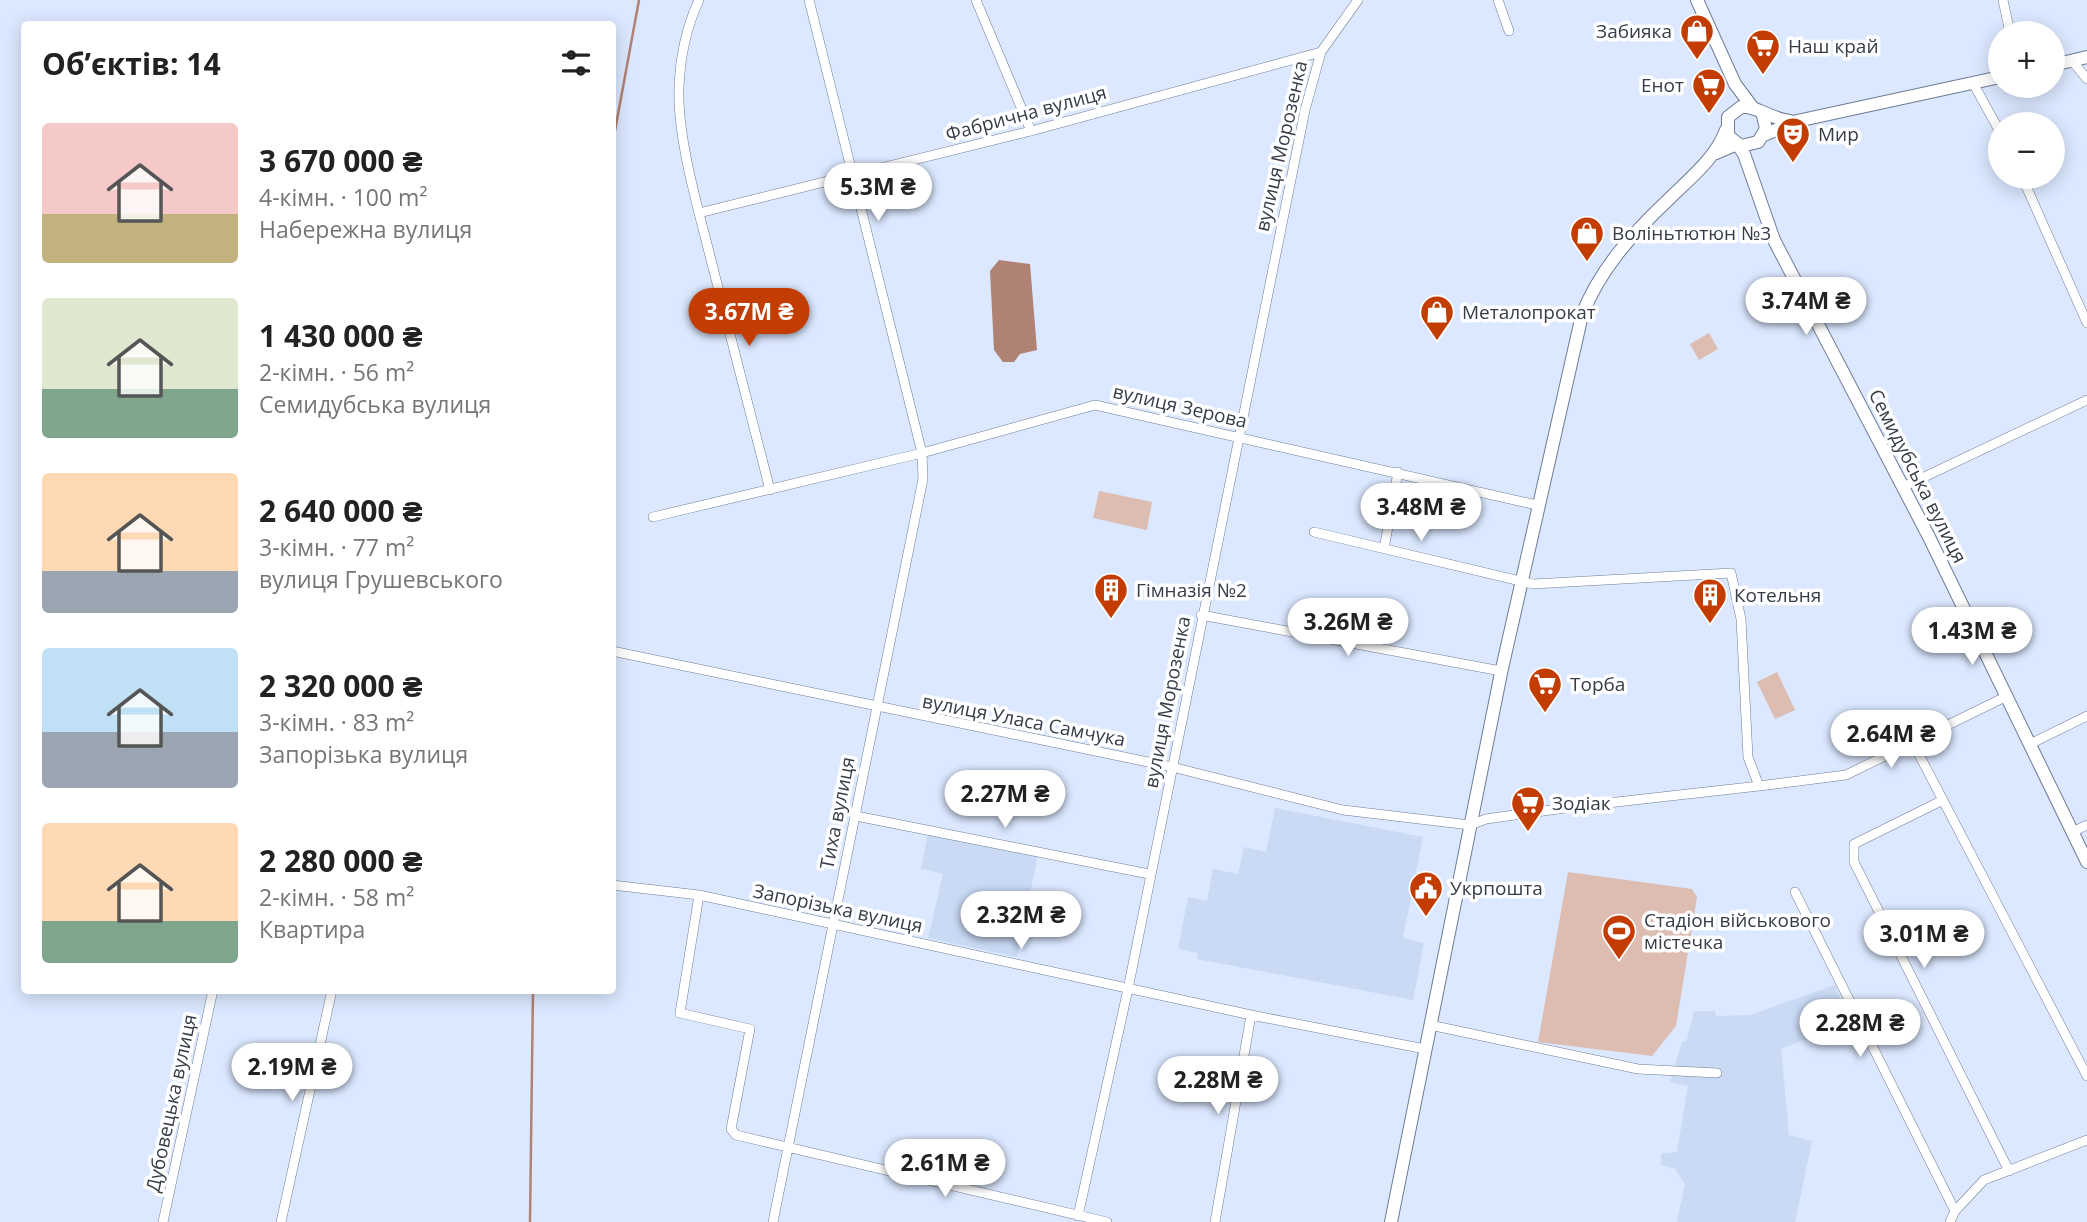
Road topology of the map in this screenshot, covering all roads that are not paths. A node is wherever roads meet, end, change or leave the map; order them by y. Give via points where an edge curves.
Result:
1 (699, 0) edge
2 (808, 0) edge
3 (976, 0) edge
4 (1358, 0) edge
5 (1498, 0) edge
6 (1697, 0) edge
7 (2003, 0) edge
8 (2007, 21) edge
9 (1509, 31) dead end
10 (1321, 52) junction
11 (2087, 57) edge
12 (2072, 61) junction
13 (2065, 62) edge
14 (1730, 74) junction
15 (2087, 79) edge
16 (1988, 80) edge
17 (1973, 83) junction
18 (1758, 112) junction
19 (1989, 112) edge
20 (1730, 114) junction
21 (1803, 120) junction
22 (1726, 130) junction
23 (1031, 131) junction
24 (1761, 139) junction
25 (1737, 144) junction
26 (1710, 158) junction
27 (1750, 170) junction
28 (851, 177) junction
29 (2027, 189) edge
30 (699, 213) junction
31 (2087, 323) edge
32 (2087, 400) edge
33 (1237, 436) junction
34 (922, 453) junction
35 (1398, 472) junction
36 (1903, 487) junction
37 (770, 490) junction
38 (1537, 505) junction
39 (653, 517) dead end
40 (1314, 532) dead end
41 (1384, 549) junction
42 (1521, 582) junction
43 (1201, 615) junction
44 (616, 652) edge
45 (1501, 671) junction
46 (2005, 697) junction
47 (876, 707) junction
48 (2087, 716) edge
49 (1913, 744) junction
50 (2030, 744) junction
51 (1172, 768) junction
52 (1759, 786) junction
53 (1941, 801) junction
54 (856, 816) junction
55 (1470, 825) junction
56 (2087, 825) edge
57 (2072, 832) junction
58 (2087, 862) edge
59 (1149, 874) junction
60 (616, 886) edge
61 (1795, 892) dead end
62 (698, 895) junction
63 (832, 925) junction
64 (1128, 989) junction
65 (212, 994) edge
66 (331, 994) edge
67 (1251, 1015) junction
68 (1430, 1025) junction
69 (1425, 1049) junction
70 (1717, 1073) dead end
71 (2087, 1076) edge
72 (2087, 1140) edge
73 (789, 1146) junction
74 (2009, 1171) junction
75 (1955, 1211) junction
76 (1077, 1216) junction
77 (1087, 1220) edge
78 (163, 1222) edge
79 (281, 1222) edge
80 (773, 1222) edge
81 (1107, 1222) edge
82 (1215, 1222) edge
83 (1391, 1222) edge
84 (1950, 1222) edge

1 - 30 street via 687,30 679,91
2 - 28 street, Тиха вулиця
3 - 23 street
4 - 10 street, вулиця Морозенка
5 - 9 street
6 - 14 main road
7 - 8 street
10 - 23 street, Фабрична вулиця
10 - 33 street, вулиця Морозенка
11 - 12 main road
12 - 13 main road
12 - 15 street
14 - 18 main road
14 - 20 main road
16 - 17 main road
17 - 19 street
17 - 21 main road
18 - 20 main road via 1741,107
18 - 21 main road
18 - 24 main road
20 - 22 main road
21 - 24 main road
22 - 25 main road
22 - 26 main road
23 - 28 street, Фабрична вулиця
24 - 25 main road via 1747,146
24 - 27 main road
25 - 26 main road
25 - 27 main road, Семидубська вулиця
26 - 38 main road via 1642,225 1592,288 1581,315
27 - 36 main road, Семидубська вулиця via 1774,240
28 - 30 street, Фабрична вулиця
28 - 34 street, Тиха вулиця
29 - 31 street
30 - 37 street
32 - 36 street
33 - 34 street, вулиця Зерова via 1096,405
33 - 35 street, вулиця Зерова
33 - 43 street, вулиця Морозенка
34 - 37 street, вулиця Зерова
34 - 47 street, Тиха вулиця via 923,479
35 - 38 street, вулиця Зерова
35 - 41 street
36 - 46 main road, Семидубська вулиця
37 - 39 street, вулиця Зерова
38 - 42 main road
40 - 41 street
41 - 42 street
42 - 45 main road
42 - 52 street via 1731,573 1741,619 1748,757
43 - 45 street
43 - 51 street, вулиця Морозенка
44 - 47 street, вулиця Уласа Самчука
45 - 55 main road
46 - 49 street
46 - 50 main road, Семидубська вулиця
47 - 51 street, вулиця Уласа Самчука
47 - 54 street, Тиха вулиця
48 - 50 street
49 - 52 street via 1846,775
49 - 53 street
50 - 57 main road, Семидубська вулиця
51 - 55 street, вулиця Уласа Самчука via 1343,810
51 - 59 street, вулиця Морозенка
52 - 55 street via 1572,807
53 - 71 street
53 - 74 street via 1854,844 1854,862
54 - 59 street
54 - 63 street, Тиха вулиця
55 - 68 main road
56 - 57 street
57 - 58 main road, Семидубська вулиця
59 - 64 street, вулиця Морозенка
60 - 62 street, Запорізька вулиця
61 - 75 street
62 - 63 street, Запорізька вулиця
62 - 73 street via 680,1013 750,1029 731,1129 736,1135
63 - 64 street, Запорізька вулиця
63 - 73 street, Тиха вулиця
64 - 67 street, Запорізька вулиця
64 - 76 street, вулиця Морозенка
65 - 78 street, Дубовецька вулиця
66 - 79 street
67 - 69 street, Запорізька вулиця
67 - 82 street
68 - 69 main road
68 - 70 street via 1638,1069
69 - 83 main road
72 - 74 street
73 - 76 street
73 - 80 street, Тиха вулиця
74 - 75 street via 1983,1180
75 - 84 street
76 - 77 street
77 - 81 street

